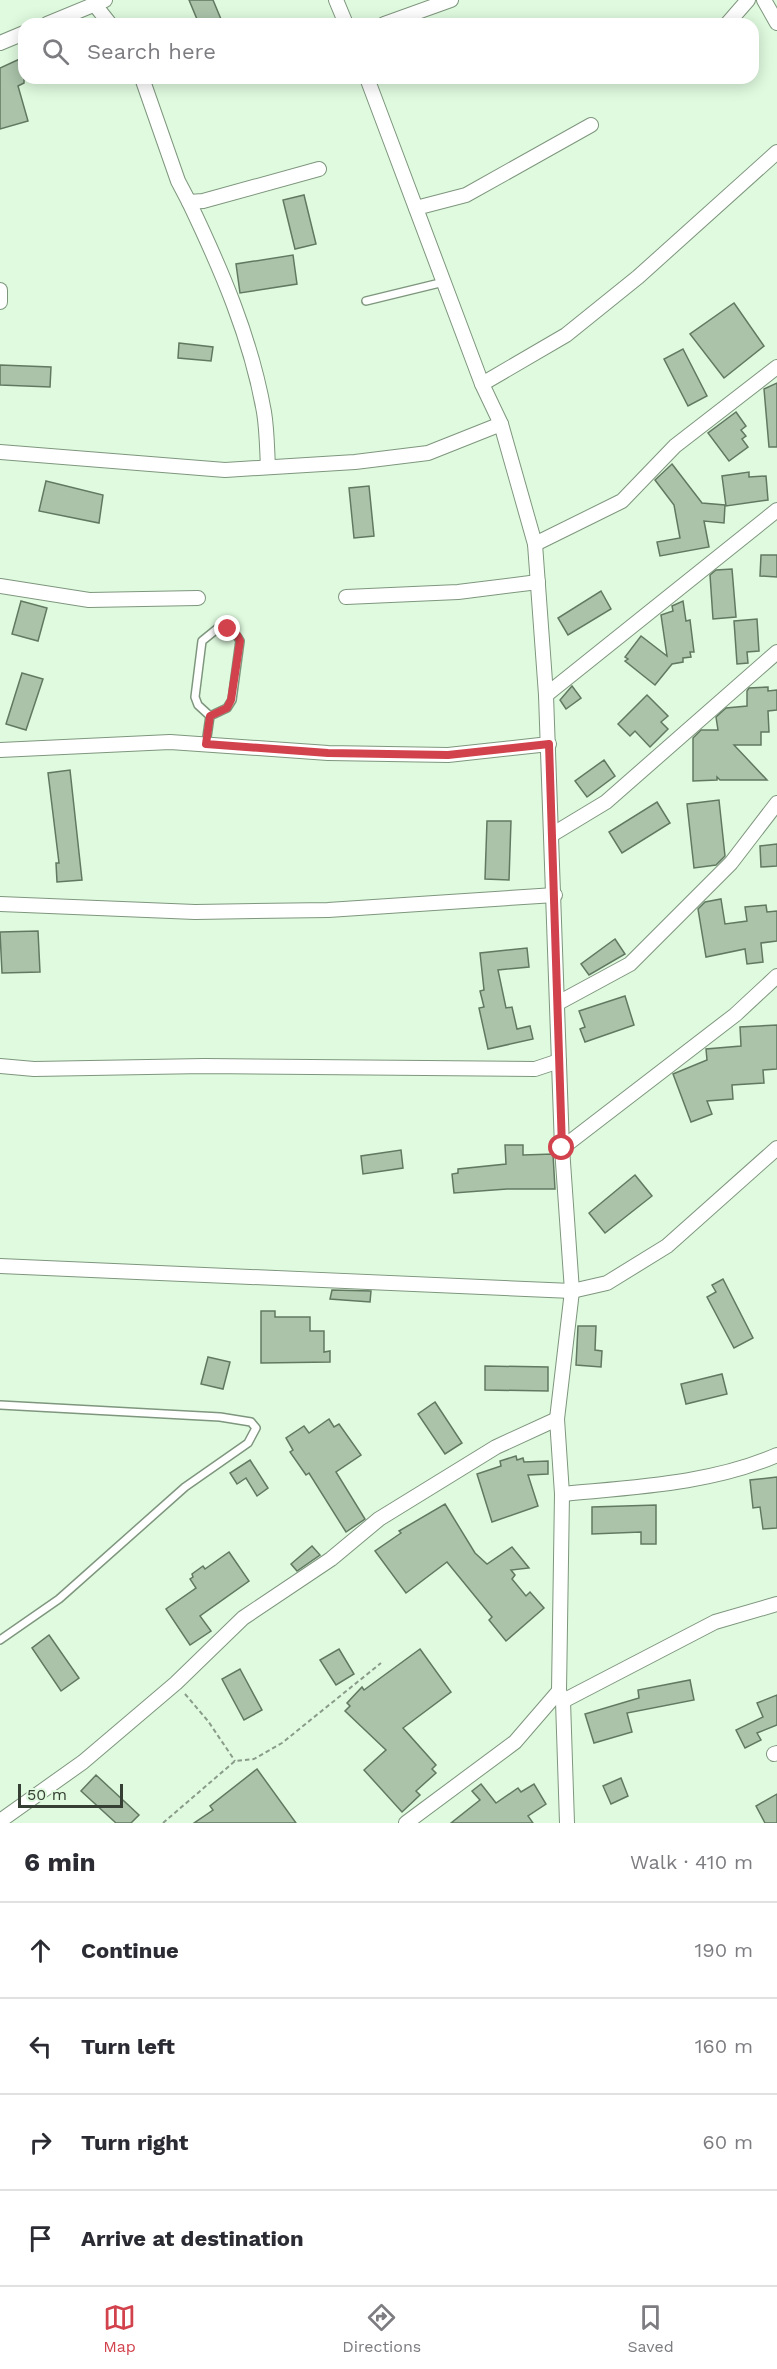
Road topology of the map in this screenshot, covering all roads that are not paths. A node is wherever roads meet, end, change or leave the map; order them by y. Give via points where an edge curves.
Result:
1 (336, 0) edge
2 (451, 0) edge
3 (748, 0) edge
4 (764, 0) edge
5 (100, 2) edge
6 (61, 18) edge
7 (107, 18) edge
8 (344, 18) edge
9 (401, 18) edge
10 (732, 18) edge
11 (777, 23) edge
12 (18, 36) edge
13 (0, 43) edge
14 (144, 84) edge
15 (369, 84) edge
16 (591, 125) dead end
17 (777, 152) edge
18 (319, 169) dead end
19 (189, 202) junction
20 (416, 208) junction
21 (444, 282) junction
22 (0, 290) edge
23 (366, 301) dead end
24 (0, 302) edge
25 (777, 367) edge
26 (482, 384) junction
27 (501, 424) junction
28 (0, 452) edge
29 (268, 467) junction
30 (777, 510) edge
31 (535, 544) junction
32 (538, 582) junction
33 (0, 586) edge
34 (346, 597) dead end
35 (198, 598) dead end
36 (777, 652) edge
37 (546, 695) junction
38 (210, 716) junction
39 (206, 744) junction
40 (549, 744) junction
41 (0, 750) edge
42 (777, 803) edge
43 (553, 834) junction
44 (555, 895) junction
45 (0, 904) edge
46 (777, 976) edge
47 (558, 1003) junction
48 (559, 1061) junction
49 (0, 1066) edge
50 (562, 1148) junction
51 (777, 1148) edge
52 (0, 1266) edge
53 (572, 1291) junction
54 (0, 1405) edge
55 (557, 1419) junction
56 (777, 1455) edge
57 (562, 1494) junction
58 (777, 1604) edge
59 (0, 1640) edge
60 (561, 1696) junction
61 (0, 1821) edge
62 (406, 1823) edge
63 (567, 1823) edge

1 - 8 street
2 - 9 street
3 - 10 street
4 - 11 street
5 - 6 street
5 - 7 street
12 - 13 street
14 - 19 street
15 - 20 street
16 - 20 street via 465,195
17 - 26 street via 638,278 566,335
18 - 19 street
19 - 29 street via 231,293 246,343 264,413
20 - 21 street
21 - 23 lane
21 - 26 street
22 - 24 street
25 - 31 street via 675,446 622,501
26 - 27 street
27 - 29 street via 428,453
27 - 31 street
28 - 29 street via 167,467
30 - 37 street
31 - 32 street
32 - 34 street via 458,592
32 - 37 street
33 - 35 street via 89,600
36 - 43 street via 606,802
37 - 40 street
38 - 38 lane via 227,708 231,700 240,641 228,629 218,628 202,640 195,697
38 - 39 lane
39 - 40 street via 328,753 448,755
39 - 41 street via 170,742
40 - 43 street
42 - 47 street via 731,863 630,964
43 - 44 street
44 - 45 street via 328,910 195,912
44 - 47 street
46 - 50 street via 735,1015
47 - 48 street
48 - 49 street via 535,1069
48 - 50 street
50 - 53 street
51 - 53 street via 667,1246 607,1283
52 - 53 street
53 - 55 street
54 - 59 lane via 220,1417 251,1422 256,1428 248,1443 185,1487 59,1599
55 - 57 street
55 - 61 street via 496,1447 379,1519 331,1558 243,1618 176,1683 74,1769
56 - 57 street via 748,1468 652,1485
57 - 60 street
58 - 60 street via 716,1622
60 - 62 street via 515,1742
60 - 63 street

